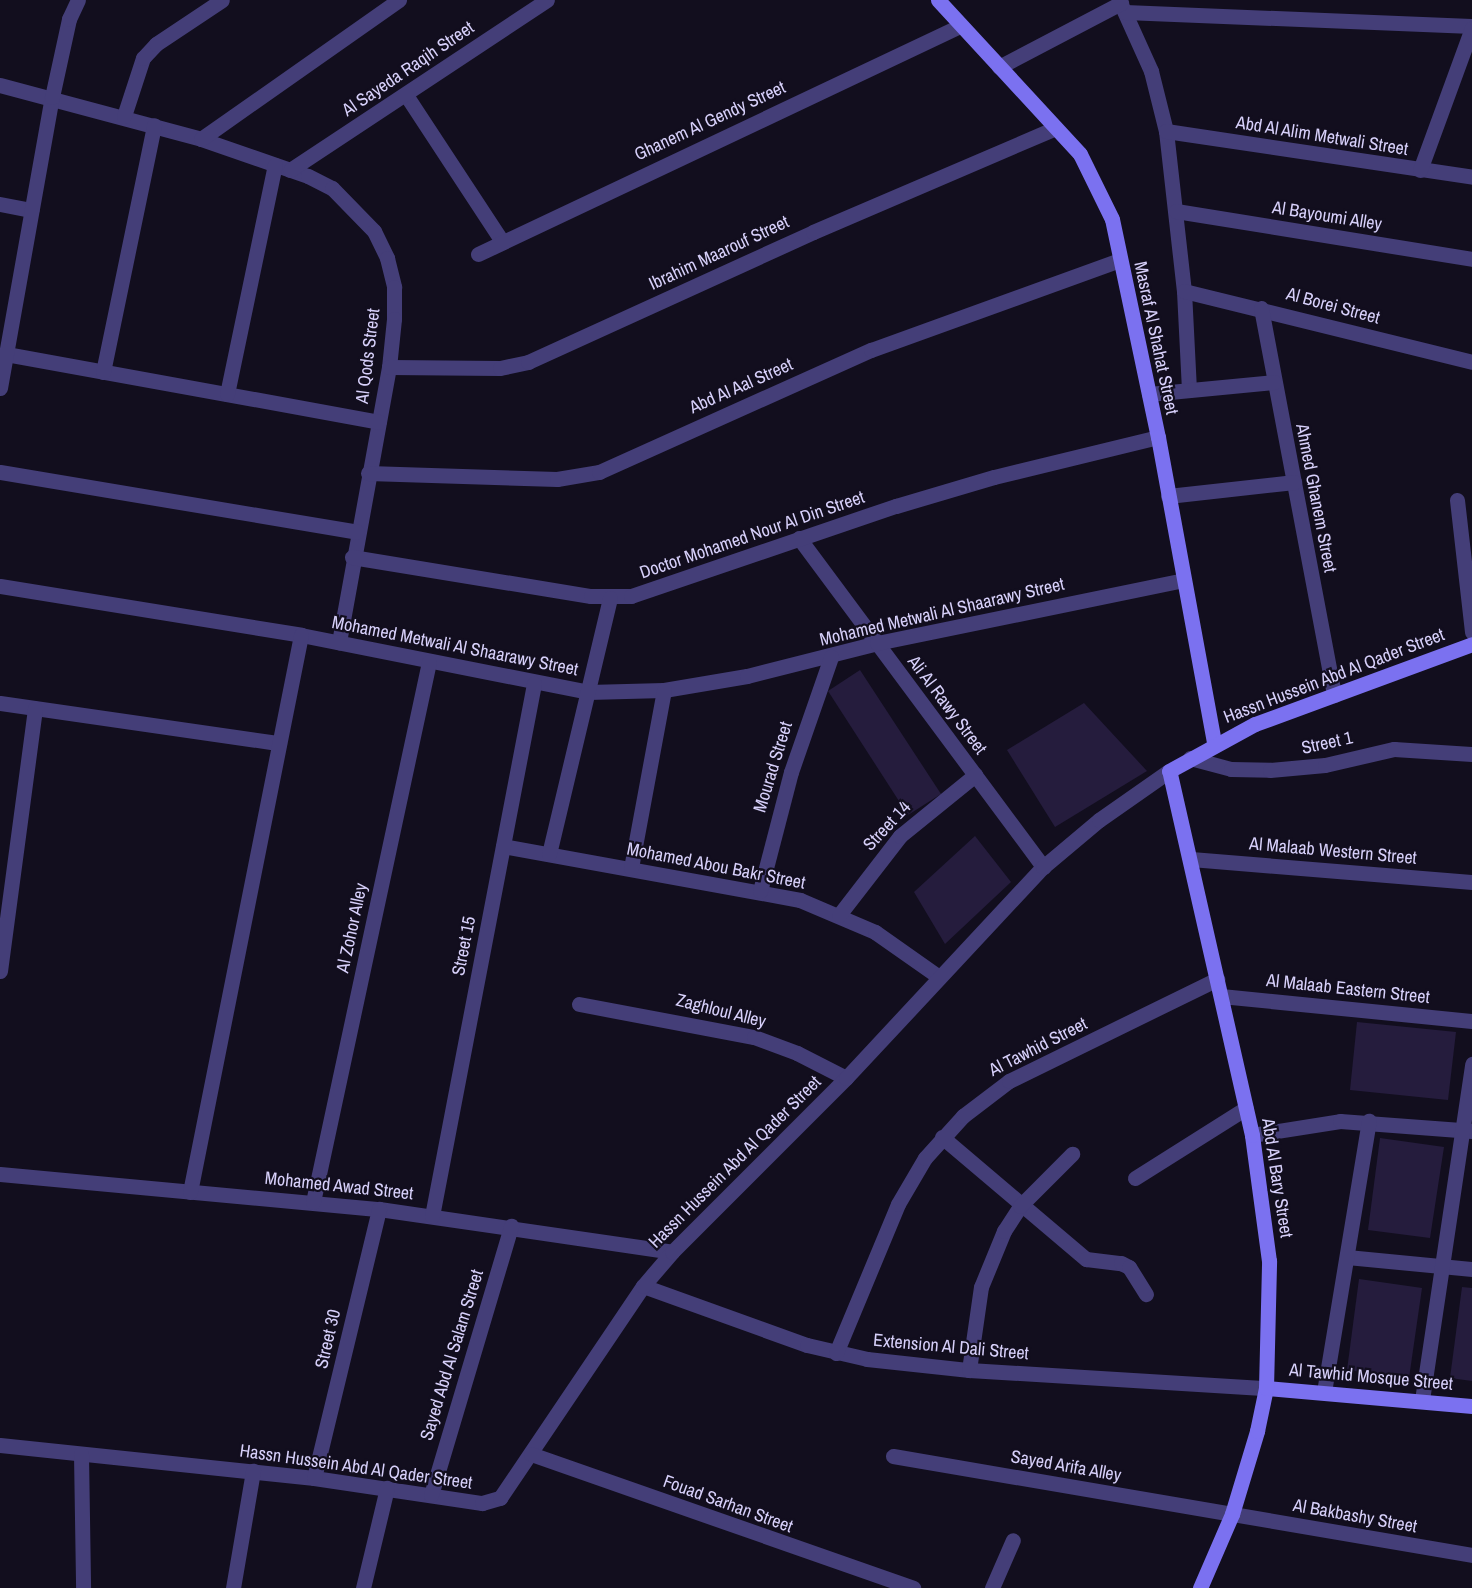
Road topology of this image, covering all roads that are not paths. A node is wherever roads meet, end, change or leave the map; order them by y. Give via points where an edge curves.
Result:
1 (78, 0) edge
2 (222, 0) edge
3 (399, 0) edge
4 (547, 0) edge
5 (938, 0) edge
6 (1121, 5) edge
7 (960, 26) junction
8 (1472, 27) edge
9 (999, 67) junction
10 (0, 85) edge
11 (406, 94) junction
12 (52, 97) junction
13 (124, 116) junction
14 (154, 125) junction
15 (1056, 128) junction
16 (1166, 131) junction
17 (201, 139) junction
18 (274, 165) junction
19 (290, 170) junction
20 (1420, 170) junction
21 (1472, 177) edge
22 (0, 204) edge
23 (31, 210) junction
24 (1176, 211) junction
25 (502, 241) junction
26 (478, 254) dead end
27 (1472, 259) edge
28 (1119, 260) junction
29 (1184, 291) junction
30 (1261, 308) junction
31 (6, 310) edge
32 (6, 354) junction
33 (1472, 362) edge
34 (389, 367) junction
35 (103, 372) junction
36 (1274, 382) junction
37 (0, 386) edge
38 (1189, 390) junction
39 (1149, 393) junction
40 (227, 394) junction
41 (379, 422) junction
42 (1158, 437) junction
43 (0, 472) edge
44 (368, 473) junction
45 (1294, 482) junction
46 (1168, 496) junction
47 (1457, 500) dead end
48 (357, 532) junction
49 (799, 538) junction
50 (352, 557) junction
51 (1184, 580) junction
52 (0, 586) edge
53 (610, 598) junction
54 (1472, 632) edge
55 (301, 635) junction
56 (339, 642) junction
57 (878, 644) junction
58 (1472, 644) edge
59 (831, 657) junction
60 (429, 662) junction
61 (534, 684) junction
62 (664, 690) junction
63 (588, 692) junction
64 (1334, 695) junction
65 (0, 703) edge
66 (35, 708) junction
67 (279, 743) junction
68 (1214, 744) junction
69 (1472, 754) edge
70 (1190, 758) junction
71 (1169, 771) junction
72 (975, 775) junction
73 (503, 846) junction
74 (549, 854) junction
75 (1191, 859) junction
76 (1043, 867) junction
77 (631, 868) junction
78 (1472, 882) edge
79 (760, 891) junction
80 (839, 915) junction
81 (0, 971) edge
82 (939, 977) junction
83 (1217, 980) junction
84 (1221, 996) junction
85 (579, 1004) dead end
86 (1472, 1021) edge
87 (1472, 1064) edge
88 (846, 1078) junction
89 (1246, 1108) junction
90 (1369, 1121) junction
91 (1467, 1130) edge
92 (1252, 1135) junction
93 (942, 1137) junction
94 (1072, 1154) dead end
95 (0, 1174) edge
96 (1135, 1178) dead end
97 (190, 1191) junction
98 (313, 1202) junction
99 (1020, 1206) junction
100 (379, 1209) junction
101 (432, 1216) junction
102 (511, 1226) junction
103 (672, 1252) junction
104 (1347, 1257) junction
105 (1442, 1266) junction
106 (1472, 1269) edge
107 (643, 1286) junction
108 (1146, 1294) dead end
109 (836, 1353) junction
110 (969, 1370) junction
111 (1266, 1388) junction
112 (1324, 1392) junction
113 (1422, 1400) junction
114 (1472, 1406) edge
115 (0, 1445) edge
116 (81, 1454) junction
117 (531, 1454) junction
118 (893, 1456) dead end
119 (253, 1472) junction
120 (314, 1478) junction
121 (387, 1488) junction
122 (431, 1495) junction
123 (1232, 1514) junction
124 (1013, 1540) dead end
125 (1472, 1555) edge
126 (368, 1587) edge
127 (83, 1588) edge
128 (233, 1588) edge
129 (913, 1588) edge
130 (992, 1588) edge
131 (1200, 1588) edge

1 - 12 street via 69,19
2 - 13 street via 143,58
3 - 17 street
4 - 11 street, Al Sayeda Raqih Street
5 - 7 street, Masraf Al Shahat Street
6 - 8 street
6 - 9 street
6 - 16 street via 1151,71
7 - 9 street, Masraf Al Shahat Street
7 - 25 street, Ghanem Al Gendy Street
8 - 20 street
9 - 15 street, Masraf Al Shahat Street
10 - 12 street, Al Qods Street
11 - 19 street, Al Sayeda Raqih Street
11 - 25 street
12 - 13 street, Al Qods Street
12 - 23 street
13 - 14 street, Al Qods Street
14 - 17 street, Al Qods Street
14 - 35 street
15 - 28 street, Masraf Al Shahat Street via 1080,154 1100,188 1112,219
15 - 34 street, Ibrahim Maarouf Street via 813,232 528,362 500,368
16 - 20 street, Abd Al Alim Metwali Street
16 - 24 street
17 - 18 street, Al Qods Street
18 - 19 street, Al Qods Street
18 - 40 street
19 - 34 street, Al Qods Street via 332,188 374,231 387,258 394,287
20 - 21 street, Abd Al Alim Metwali Street
22 - 23 street
23 - 31 street
24 - 27 street, Al Bayoumi Alley
24 - 29 street
25 - 26 street, Ghanem Al Gendy Street
28 - 39 street, Masraf Al Shahat Street
28 - 44 street, Abd Al Aal Street via 871,350 600,472 557,479
29 - 30 street, Al Borei Street
29 - 38 street
30 - 33 street, Al Borei Street
30 - 36 street, Ahmed Ghanem Street
31 - 32 street
32 - 35 street
32 - 37 street
34 - 41 street, Al Qods Street
35 - 40 street
36 - 38 street
36 - 45 street, Ahmed Ghanem Street
38 - 39 street
39 - 42 street, Masraf Al Shahat Street
40 - 41 street
41 - 44 street, Al Qods Street
42 - 46 street, Masraf Al Shahat Street
42 - 49 street, Doctor Mohamed Nour Al Din Street via 994,477
43 - 48 street
44 - 48 street, Al Qods Street
45 - 46 street
45 - 64 street, Ahmed Ghanem Street
46 - 51 street, Masraf Al Shahat Street
47 - 54 street
48 - 50 street, Al Qods Street
49 - 53 street, Doctor Mohamed Nour Al Din Street via 649,592
49 - 57 street, Ali Al Rawy Street
50 - 53 street, Doctor Mohamed Nour Al Din Street
50 - 56 street, Al Qods Street
51 - 57 street, Mohamed Metwali Al Shaarawy Street
51 - 68 street, Masraf Al Shahat Street
52 - 55 street, Mohamed Metwali Al Shaarawy Street
53 - 63 street
55 - 56 street, Mohamed Metwali Al Shaarawy Street
55 - 67 street
56 - 60 street, Mohamed Metwali Al Shaarawy Street
57 - 59 street, Mohamed Metwali Al Shaarawy Street
57 - 72 street, Ali Al Rawy Street
58 - 64 street, Hassn Hussein Abd Al Qader Street
59 - 62 street, Mohamed Metwali Al Shaarawy Street
59 - 79 street, Mourad Street via 791,772
60 - 61 street, Mohamed Metwali Al Shaarawy Street
60 - 98 street, Al Zohor Alley
61 - 63 street, Mohamed Metwali Al Shaarawy Street
61 - 73 street, Street 15
62 - 63 street, Mohamed Metwali Al Shaarawy Street
62 - 77 street
63 - 74 street
64 - 68 street, Hassn Hussein Abd Al Qader Street
65 - 66 street
66 - 67 street
66 - 81 street
67 - 97 street
68 - 70 street, Hassn Hussein Abd Al Qader Street
69 - 70 street, Street 1 via 1394,749 1325,765 1270,770 1231,769
70 - 71 street, Hassn Hussein Abd Al Qader Street
71 - 75 street, Abd Al Bary Street
71 - 76 street, Hassn Hussein Abd Al Qader Street via 1099,820
72 - 76 street, Ali Al Rawy Street
72 - 80 street, Street 14 via 900,836
73 - 74 street, Mohamed Abou Bakr Street
73 - 101 street, Street 15
74 - 77 street, Mohamed Abou Bakr Street
75 - 78 street, Al Malaab Western Street
75 - 83 street, Abd Al Bary Street
76 - 82 street, Hassn Hussein Abd Al Qader Street
77 - 79 street, Mohamed Abou Bakr Street
79 - 80 street, Mohamed Abou Bakr Street
80 - 82 street, Mohamed Abou Bakr Street via 908,953
82 - 88 street, Hassn Hussein Abd Al Qader Street
83 - 84 street, Abd Al Bary Street
83 - 93 street, Al Tawhid Street via 1008,1081
84 - 86 street, Al Malaab Eastern Street
84 - 89 street, Abd Al Bary Street
85 - 88 street, Zaghloul Alley via 753,1037 797,1053
87 - 91 street
88 - 103 street, Hassn Hussein Abd Al Qader Street
89 - 92 street, Abd Al Bary Street
89 - 96 street
90 - 91 street
90 - 92 street via 1311,1123
90 - 104 street
91 - 105 street
92 - 111 street, Abd Al Bary Street via 1269,1261
93 - 99 street
93 - 109 street, Al Tawhid Street via 898,1204
94 - 99 street
95 - 97 street, Mohamed Awad Street
97 - 98 street, Mohamed Awad Street
98 - 100 street, Mohamed Awad Street
99 - 108 street via 1086,1259 1129,1267
99 - 110 street via 1004,1231 981,1287
100 - 101 street, Mohamed Awad Street
100 - 120 street, Street 30
101 - 102 street, Mohamed Awad Street
102 - 103 street, Mohamed Awad Street
102 - 122 street, Sayed Abd Al Salam Street
103 - 107 street, Hassn Hussein Abd Al Qader Street
104 - 105 street
104 - 112 street
105 - 106 street
105 - 113 street
107 - 109 street, Extension Al Dali Street
107 - 117 street, Hassn Hussein Abd Al Qader Street
109 - 110 street, Extension Al Dali Street
110 - 111 street, Extension Al Dali Street
111 - 112 street, Al Tawhid Mosque Street
111 - 123 street, Abd Al Bary Street
112 - 113 street, Al Tawhid Mosque Street
113 - 114 street, Al Tawhid Mosque Street
115 - 116 street, Hassn Hussein Abd Al Qader Street
116 - 119 street, Hassn Hussein Abd Al Qader Street
116 - 127 street
117 - 122 street, Hassn Hussein Abd Al Qader Street via 506,1491 491,1503
117 - 129 street, Fouad Sarhan Street
118 - 123 street, Sayed Arifa Alley
119 - 120 street, Hassn Hussein Abd Al Qader Street
119 - 128 street
120 - 121 street, Hassn Hussein Abd Al Qader Street
121 - 122 street, Hassn Hussein Abd Al Qader Street
121 - 126 street
123 - 125 street, Al Bakbashy Street
123 - 131 street, Abd Al Bary Street
124 - 130 street

